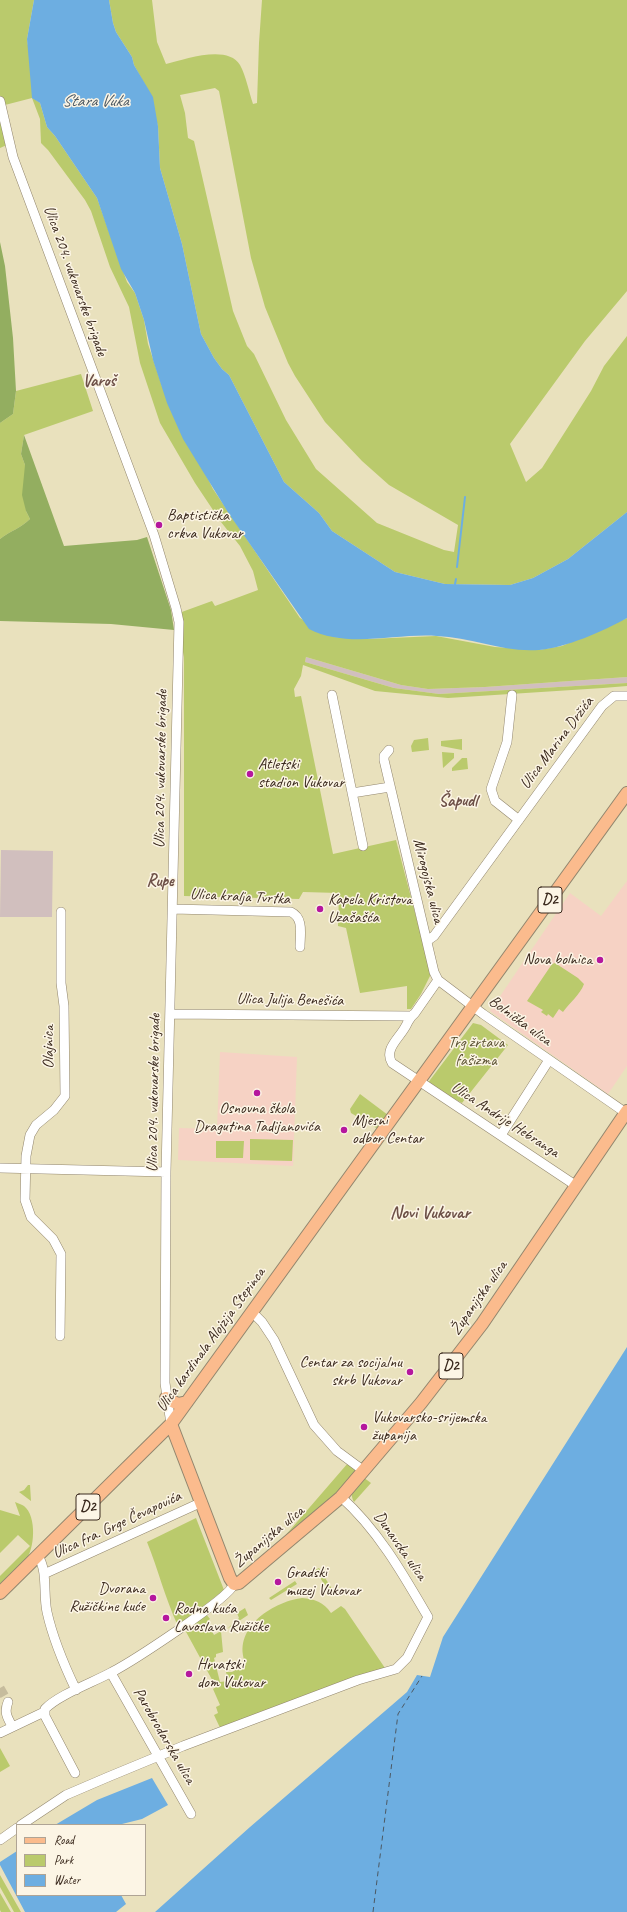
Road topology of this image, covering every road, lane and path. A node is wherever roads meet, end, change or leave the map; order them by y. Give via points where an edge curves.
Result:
1 (0, 101) edge
2 (512, 695) dead end
3 (332, 696) dead end
4 (627, 696) edge
5 (389, 750) dead end
6 (390, 787) junction
7 (627, 793) edge
8 (352, 794) junction
9 (518, 820) junction
10 (362, 846) dead end
11 (172, 909) junction
12 (61, 912) dead end
13 (427, 941) junction
14 (300, 947) dead end
15 (438, 980) junction
16 (472, 1006) junction
17 (171, 1014) junction
18 (410, 1016) junction
19 (549, 1060) junction
20 (418, 1081) junction
21 (626, 1112) edge
22 (501, 1135) junction
23 (0, 1168) edge
24 (25, 1169) junction
25 (166, 1172) junction
26 (575, 1185) junction
27 (252, 1312) junction
28 (60, 1336) dead end
29 (166, 1398) junction
30 (187, 1402) junction
31 (171, 1424) junction
32 (364, 1471) junction
33 (341, 1497) junction
34 (202, 1502) junction
35 (38, 1556) junction
36 (44, 1574) junction
37 (234, 1584) junction
38 (0, 1593) edge
39 (111, 1673) junction
40 (76, 1690) junction
41 (8, 1702) tunnel mouth
42 (44, 1712) junction
43 (12, 1726) junction
44 (0, 1733) edge
45 (159, 1757) junction
46 (75, 1773) dead end
47 (191, 1814) dead end
48 (22, 1824) edge
49 (16, 1829) edge
50 (0, 1840) edge

1 - 11 street, Ulica 204. vukovarske brigade via 9,144 154,535 176,608 179,626
2 - 9 street, Ulica Marina Držića via 507,742 491,789 495,801
3 - 8 street
4 - 9 street, Ulica Marina Držića via 614,696 602,706
5 - 6 street, Mirogojska ulica via 384,760
6 - 8 street
6 - 13 street, Mirogojska ulica
7 - 16 main road, D2
8 - 10 street
9 - 13 street, Ulica Marina Držića via 434,936
11 - 14 street, Ulica kralja Tvrtka via 291,912 300,919
11 - 17 street, Ulica 204. vukovarske brigade
12 - 24 street, Olajnica via 65,1096 54,1110 36,1125 30,1135
13 - 15 street, Mirogojska ulica
15 - 16 street
15 - 18 street via 415,1013
16 - 19 street, Bolnička ulica
16 - 20 main road, D2
17 - 18 street, Ulica Julija Benešića
17 - 25 street, Ulica 204. vukovarske brigade
18 - 20 street via 389,1056 392,1063
19 - 21 street, Bolnička ulica
19 - 22 street, Bolnička ulica
20 - 22 street, Ulica Andrije Hebranga
20 - 27 main road, Ulica kardinala Alojzija Stepinca / D2
21 - 26 main road, Županijska ulica / D2
22 - 26 street, Ulica Andrije Hebranga
23 - 24 street
24 - 25 street
24 - 28 street, Olajnica via 26,1209 38,1226 53,1239 62,1254
25 - 29 street, Ulica 204. vukovarske brigade
26 - 32 main road, Županijska ulica / D2 via 457,1358
27 - 30 main road, Ulica kardinala Alojzija Stepinca / D2
27 - 32 street via 274,1340 314,1426 337,1451
29 - 30 main road via 178,1404
29 - 31 street, Ulica 204. vukovarske brigade
30 - 31 main road, Ulica kardinala Alojzija Stepinca / D2
31 - 34 main road
31 - 35 main road, Ulica kardinala Alojzija Stepinca / D2
32 - 33 main road, Županijska ulica / D2
33 - 37 main road, Županijska ulica / D2 via 240,1582
33 - 45 street, Dunavska ulica via 369,1525 428,1617 407,1658 396,1669 358,1680
34 - 36 street, Ulica fra. Grge Čevapovića
34 - 37 main road
35 - 36 street
35 - 38 main road, Ulica kardinala Alojzija Stepinca / D2
36 - 40 street via 44,1596 50,1622 57,1647
37 - 39 street via 201,1614
39 - 40 street
39 - 45 street, Parobrodarska ulica
40 - 42 street via 47,1706
41 - 43 street via 5,1709
42 - 43 street
42 - 46 street
43 - 44 street
45 - 47 street, Parobrodarska ulica
45 - 48 street via 66,1795
49 - 50 street

